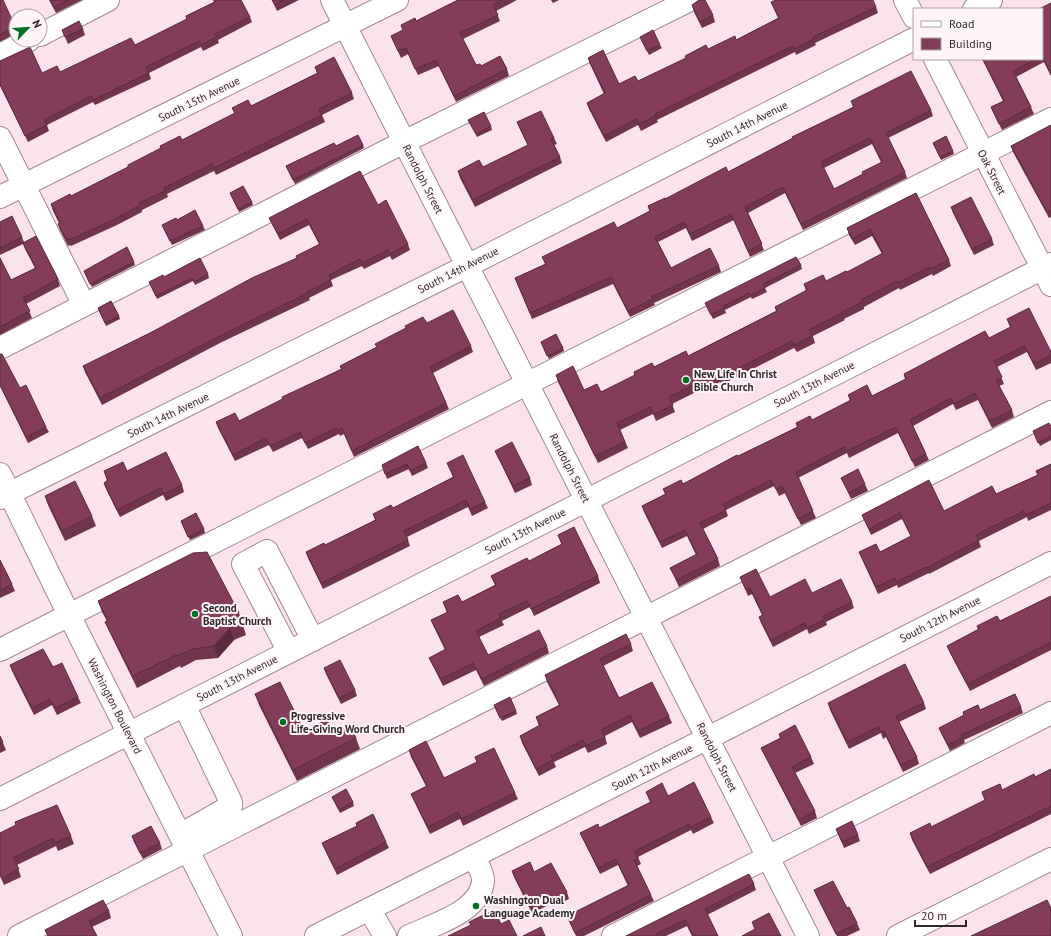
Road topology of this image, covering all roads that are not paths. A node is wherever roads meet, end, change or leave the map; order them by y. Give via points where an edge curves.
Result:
1 (108, 0) edge
2 (332, 0) edge
3 (397, 0) edge
4 (690, 0) edge
5 (905, 0) edge
6 (991, 0) edge
7 (976, 8) edge
8 (913, 15) edge
9 (346, 26) junction
10 (48, 30) edge
11 (913, 40) edge
12 (14, 48) edge
13 (0, 55) edge
14 (936, 60) edge
15 (1051, 119) edge
16 (0, 138) edge
17 (404, 142) junction
18 (983, 154) junction
19 (24, 185) junction
20 (0, 197) edge
21 (467, 266) junction
22 (1048, 272) edge
23 (84, 305) junction
24 (0, 348) edge
25 (527, 384) junction
26 (1051, 412) edge
27 (0, 474) edge
28 (5, 496) edge
29 (587, 500) junction
30 (1051, 563) edge
31 (69, 615) junction
32 (646, 616) junction
33 (312, 640) junction
34 (0, 650) edge
35 (289, 652) junction
36 (184, 705) junction
37 (1051, 713) edge
38 (129, 734) junction
39 (708, 738) junction
40 (0, 799) edge
41 (184, 843) junction
42 (474, 856) junction
43 (768, 857) junction
44 (1051, 859) edge
45 (369, 909) junction
46 (19, 936) edge
47 (231, 936) edge
48 (316, 936) edge
49 (385, 936) edge
50 (409, 936) edge
51 (613, 936) edge
52 (808, 936) edge
53 (898, 936) edge

1 - 10 street
2 - 9 street, Randolph Street
3 - 9 street, South 15th Avenue
4 - 17 street
5 - 8 street
6 - 7 street
9 - 17 street, Randolph Street
9 - 19 street, South 15th Avenue
11 - 21 street, South 14th Avenue
12 - 13 street
14 - 18 street, Oak Street
15 - 18 street
16 - 19 street
17 - 21 street, Randolph Street
17 - 23 street
18 - 22 street, Oak Street
18 - 25 street
19 - 20 street, South 15th Avenue
19 - 23 street
21 - 25 street, Randolph Street
21 - 28 street, South 14th Avenue
22 - 29 street, South 13th Avenue
23 - 24 street
25 - 29 street, Randolph Street
25 - 31 street
26 - 32 street
27 - 28 street, Washington Boulevard
28 - 31 street, Washington Boulevard
29 - 32 street, Randolph Street
29 - 33 street, South 13th Avenue
30 - 39 street, South 12th Avenue
31 - 34 street
31 - 38 street, Washington Boulevard
32 - 39 street, Randolph Street
32 - 41 street
33 - 35 street, South 13th Avenue
33 - 35 street via 267,551 243,564
35 - 36 street, South 13th Avenue
36 - 38 street, South 13th Avenue
36 - 41 street via 231,806
37 - 43 street
38 - 40 street, South 13th Avenue
38 - 41 street, Washington Boulevard
39 - 42 street, South 12th Avenue
39 - 43 street, Randolph Street
41 - 46 street
41 - 47 street, Washington Boulevard
42 - 45 street, South 12th Avenue
42 - 50 street via 483,879 479,896 464,910
43 - 51 street
43 - 52 street, Randolph Street
44 - 53 street
45 - 48 street, South 12th Avenue
45 - 49 street

